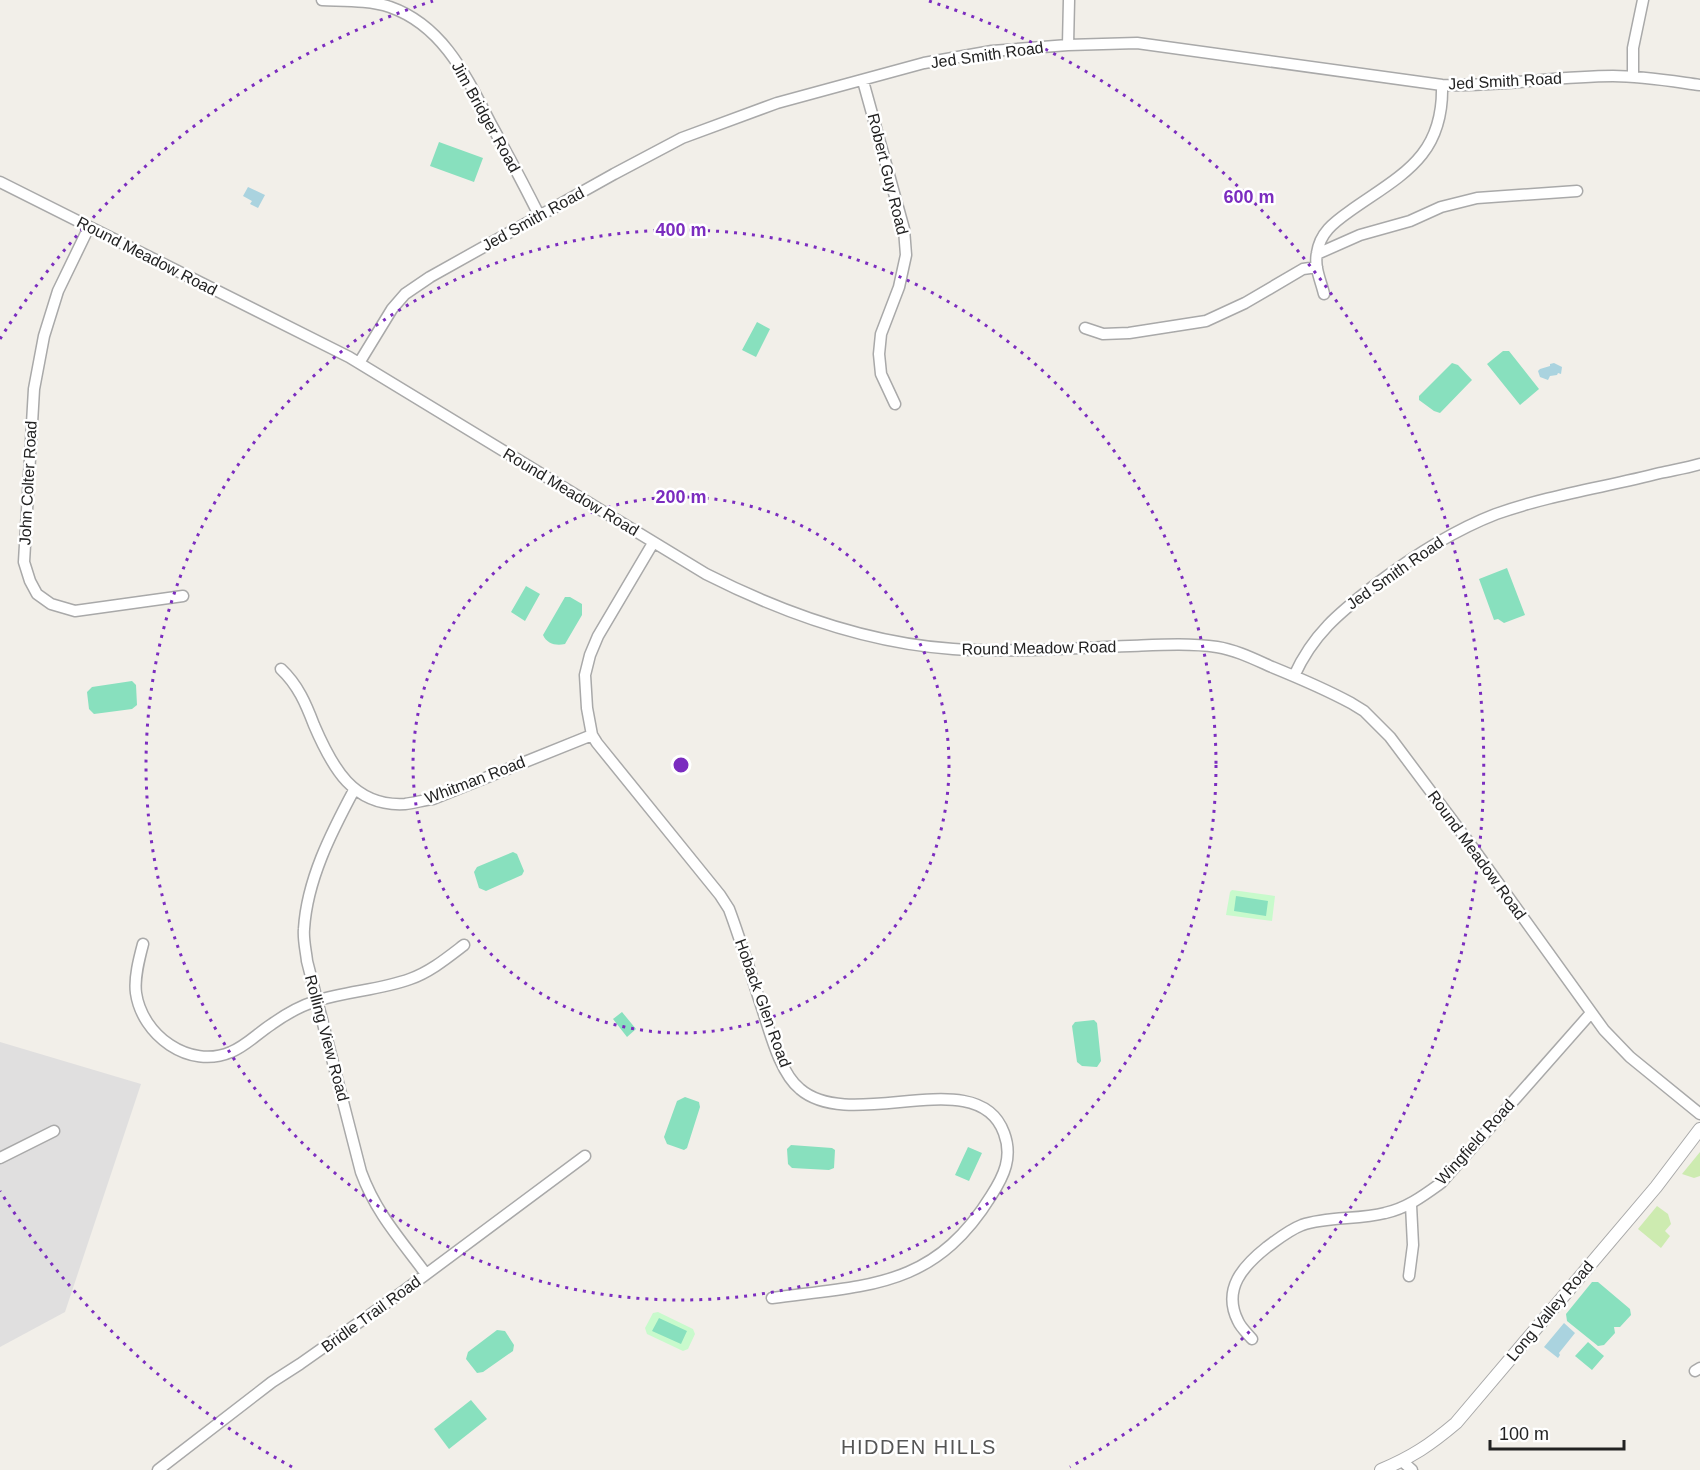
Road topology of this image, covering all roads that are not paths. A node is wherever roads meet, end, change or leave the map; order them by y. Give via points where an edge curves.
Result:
1 (322, 0) edge
2 (1069, 0) edge
3 (1643, 0) edge
4 (1068, 45) junction
5 (1633, 76) junction
6 (863, 81) junction
7 (1442, 85) junction
8 (1700, 85) edge
9 (0, 182) edge
10 (1577, 191) dead end
11 (539, 215) junction
12 (89, 227) junction
13 (1317, 254) junction
14 (1317, 267) junction
15 (1324, 294) dead end
16 (1084, 328) dead end
17 (359, 363) junction
18 (896, 404) dead end
19 (1700, 464) edge
20 (653, 543) junction
21 (183, 596) dead end
22 (281, 669) dead end
23 (1294, 676) junction
24 (592, 735) junction
25 (354, 790) junction
26 (143, 944) dead end
27 (464, 945) dead end
28 (317, 1000) junction
29 (1591, 1013) junction
30 (1700, 1114) edge
31 (1700, 1129) edge
32 (54, 1131) dead end
33 (585, 1156) dead end
34 (0, 1158) edge
35 (1411, 1205) junction
36 (426, 1274) junction
37 (1409, 1276) dead end
38 (772, 1298) dead end
39 (1252, 1340) dead end
40 (1402, 1461) junction
41 (158, 1470) edge
42 (1381, 1470) edge
43 (1412, 1470) edge

1 - 11 street, Jim Bridger Road via 387,6 417,20 436,36 464,72
2 - 4 street
3 - 5 street via 1633,48
4 - 6 street, Jed Smith Road via 992,51 924,63
4 - 7 street, Jed Smith Road via 1137,43
5 - 7 street, Jed Smith Road
5 - 8 street, Jed Smith Road
6 - 11 street, Jed Smith Road via 777,103 682,138
6 - 18 street, Robert Guy Road via 904,229 906,255 900,287 881,334 879,354 881,374
7 - 13 street via 1435,134 1420,159 1331,224 1321,237
9 - 12 street, Round Meadow Road
10 - 13 street via 1476,198 1360,235
11 - 17 street, Jed Smith Road via 405,294
12 - 17 street, Round Meadow Road
12 - 21 street, John Colter Road via 58,291 44,336 34,389 24,562 38,594 51,604 75,612
13 - 14 street
14 - 15 street
14 - 16 street via 1303,269 1206,321 1111,334
17 - 20 street, Round Meadow Road
19 - 23 street, Jed Smith Road via 1517,507 1448,536 1339,612 1306,651
20 - 23 street, Round Meadow Road via 769,604 895,642 1007,651 1197,645 1243,654
20 - 24 street, Hoback Glen Road via 590,655 585,692
22 - 25 street, Whitman Road via 303,699 333,764
23 - 29 street, Round Meadow Road via 1351,703 1380,726
24 - 25 street, Whitman Road via 433,798 405,804 379,801
24 - 38 street, Hoback Glen Road via 729,909 774,1044 800,1089 826,1102 853,1106 955,1099 975,1103 993,1114 1004,1130 1008,1144 1004,1176 954,1244 933,1260 912,1272 871,1284
25 - 28 street, Rolling View Road via 333,830 309,899 304,931
26 - 28 street via 135,991 139,1006 146,1022 159,1036 187,1054 215,1057 230,1053 294,1010
27 - 28 street via 433,969 410,980
28 - 36 street, Rolling View Road via 369,1194
29 - 30 street, Round Meadow Road via 1625,1053
29 - 35 street, Wingfield Road via 1441,1183
31 - 40 street, Long Valley Road via 1656,1187 1456,1423 1429,1446
32 - 34 street
33 - 36 street, Bridle Trail Road
35 - 37 street via 1413,1245
35 - 39 street, Wingfield Road via 1384,1214 1303,1225 1248,1262 1238,1277 1233,1309 1238,1323
36 - 41 street, Bridle Trail Road via 272,1382
40 - 42 street, Long Valley Road
40 - 43 street

